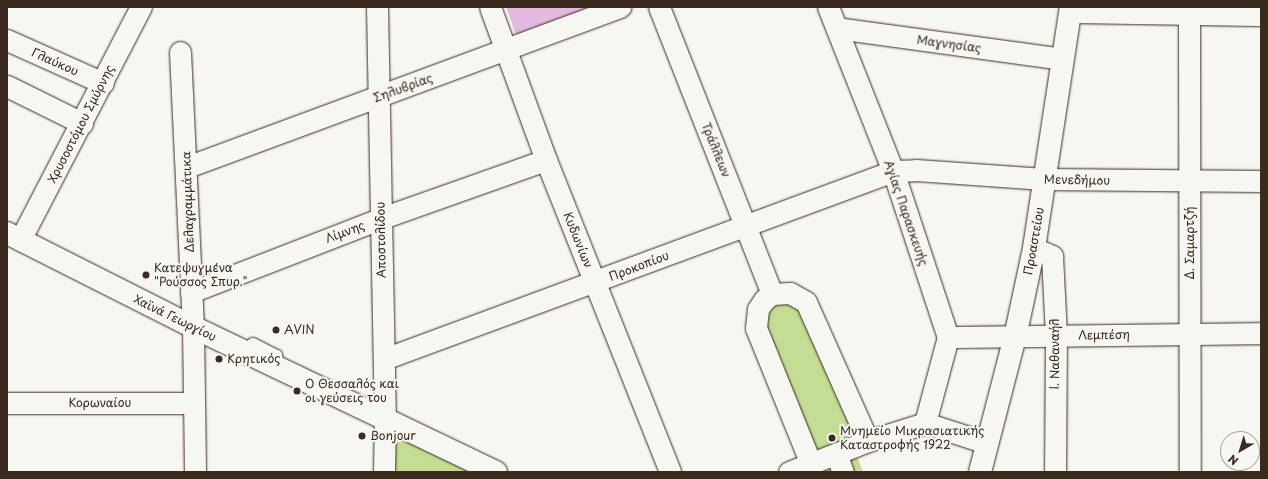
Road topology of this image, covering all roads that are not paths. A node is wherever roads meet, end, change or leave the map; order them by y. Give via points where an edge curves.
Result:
1 (141, 7) edge
2 (377, 7) edge
3 (490, 7) edge
4 (620, 7) edge
5 (659, 7) edge
6 (828, 7) edge
7 (1070, 9) edge
8 (1189, 14) junction
9 (1261, 15) edge
10 (837, 28) junction
11 (7, 40) edge
12 (506, 49) junction
13 (180, 52) dead end
14 (1062, 59) junction
15 (103, 83) junction
16 (7, 86) edge
17 (380, 96) junction
18 (82, 123) junction
19 (546, 160) junction
20 (187, 167) junction
21 (893, 171) junction
22 (1044, 180) junction
23 (1190, 181) junction
24 (1261, 181) edge
25 (379, 219) junction
26 (746, 225) junction
27 (14, 237) edge
28 (1034, 248) junction
29 (595, 282) junction
30 (191, 292) junction
31 (772, 294) junction
32 (193, 327) junction
33 (1261, 333) edge
34 (1190, 334) junction
35 (1056, 336) junction
36 (948, 337) junction
37 (1015, 337) junction
38 (247, 347) dead end
39 (384, 359) junction
40 (279, 365) dead end
41 (7, 403) edge
42 (194, 403) junction
43 (385, 419) junction
44 (925, 423) junction
45 (868, 441) junction
46 (987, 443) junction
47 (840, 463) edge
48 (811, 464) junction
49 (195, 472) edge
50 (384, 472) edge
51 (496, 472) edge
52 (670, 472) edge
53 (790, 472) edge
54 (980, 472) edge
55 (1055, 472) edge
56 (1190, 472) edge

1 - 15 street, Χρυσοστόμου Σμύρνης
2 - 17 street, Αποστολίδου
3 - 12 street, Κυδωνίων
4 - 12 street, Σηλυβρίας
5 - 26 street, Τράλλεων
6 - 10 street, Αγίας Παρασκευής
7 - 8 street
7 - 14 main road, Προαστείου
8 - 9 street
8 - 23 street, Δ. Σαμαρτζή
10 - 14 street, Μαγνησίας
10 - 21 street, Αγίας Παρασκευής
11 - 15 street, Γλαύκου
12 - 17 street, Σηλυβρίας
12 - 19 street, Κυδωνίων
13 - 20 street, Δελαγραμμάτικα
14 - 22 main road, Προαστείου
15 - 18 street, Χρυσοστόμου Σμύρνης
16 - 18 street
17 - 20 street, Σηλυβρίας
17 - 25 street, Αποστολίδου
18 - 27 street, Χρυσοστόμου Σμύρνης
19 - 25 street, Λίμνης
19 - 29 street, Κυδωνίων
20 - 30 street, Δελαγραμμάτικα
21 - 22 street, Μενεδήμου via 916,170
21 - 26 street, Προκοπίου
21 - 36 street, Αγίας Παρασκευής
22 - 23 street, Μενεδήμου
22 - 28 main road, Προαστείου
23 - 24 street, Μενεδήμου
23 - 34 street, Δ. Σαμαρτζή
25 - 30 street, Λίμνης
25 - 39 street, Αποστολίδου
26 - 29 street, Προκοπίου
26 - 31 street, Τράλλεων
27 - 32 main road, Χαϊνά Γεωργίου
28 - 35 street, Ι. Ναθαναήλ via 1052,256
28 - 37 main road, Προαστείου
29 - 39 street, Προκοπίου
29 - 52 street, Κυδωνίων
30 - 32 street, Δελαγραμμάτικα
31 - 45 street via 790,292 806,302
31 - 48 street via 758,309 756,328
32 - 42 street, Δελαγραμμάτικα
32 - 43 main road, Χαϊνά Γεωργίου
33 - 34 street, Λεμπέση
34 - 35 street, Λεμπέση
34 - 56 street, Δ. Σαμαρτζή
35 - 37 street, Λεμπέση
35 - 55 street, Ι. Ναθαναήλ
36 - 37 street, Λεμπέση
36 - 44 street
37 - 46 main road, Προαστείου
38 - 40 lane via 253,343 277,355
39 - 43 street, Αποστολίδου
41 - 42 street, Κορωναίου
42 - 49 street, Δελαγραμμάτικα
43 - 50 street, Αποστολίδου
43 - 51 main road, Χαϊνά Γεωργίου
44 - 45 street
44 - 46 street
45 - 47 street
46 - 54 main road, Προαστείου
47 - 48 street
48 - 53 street

